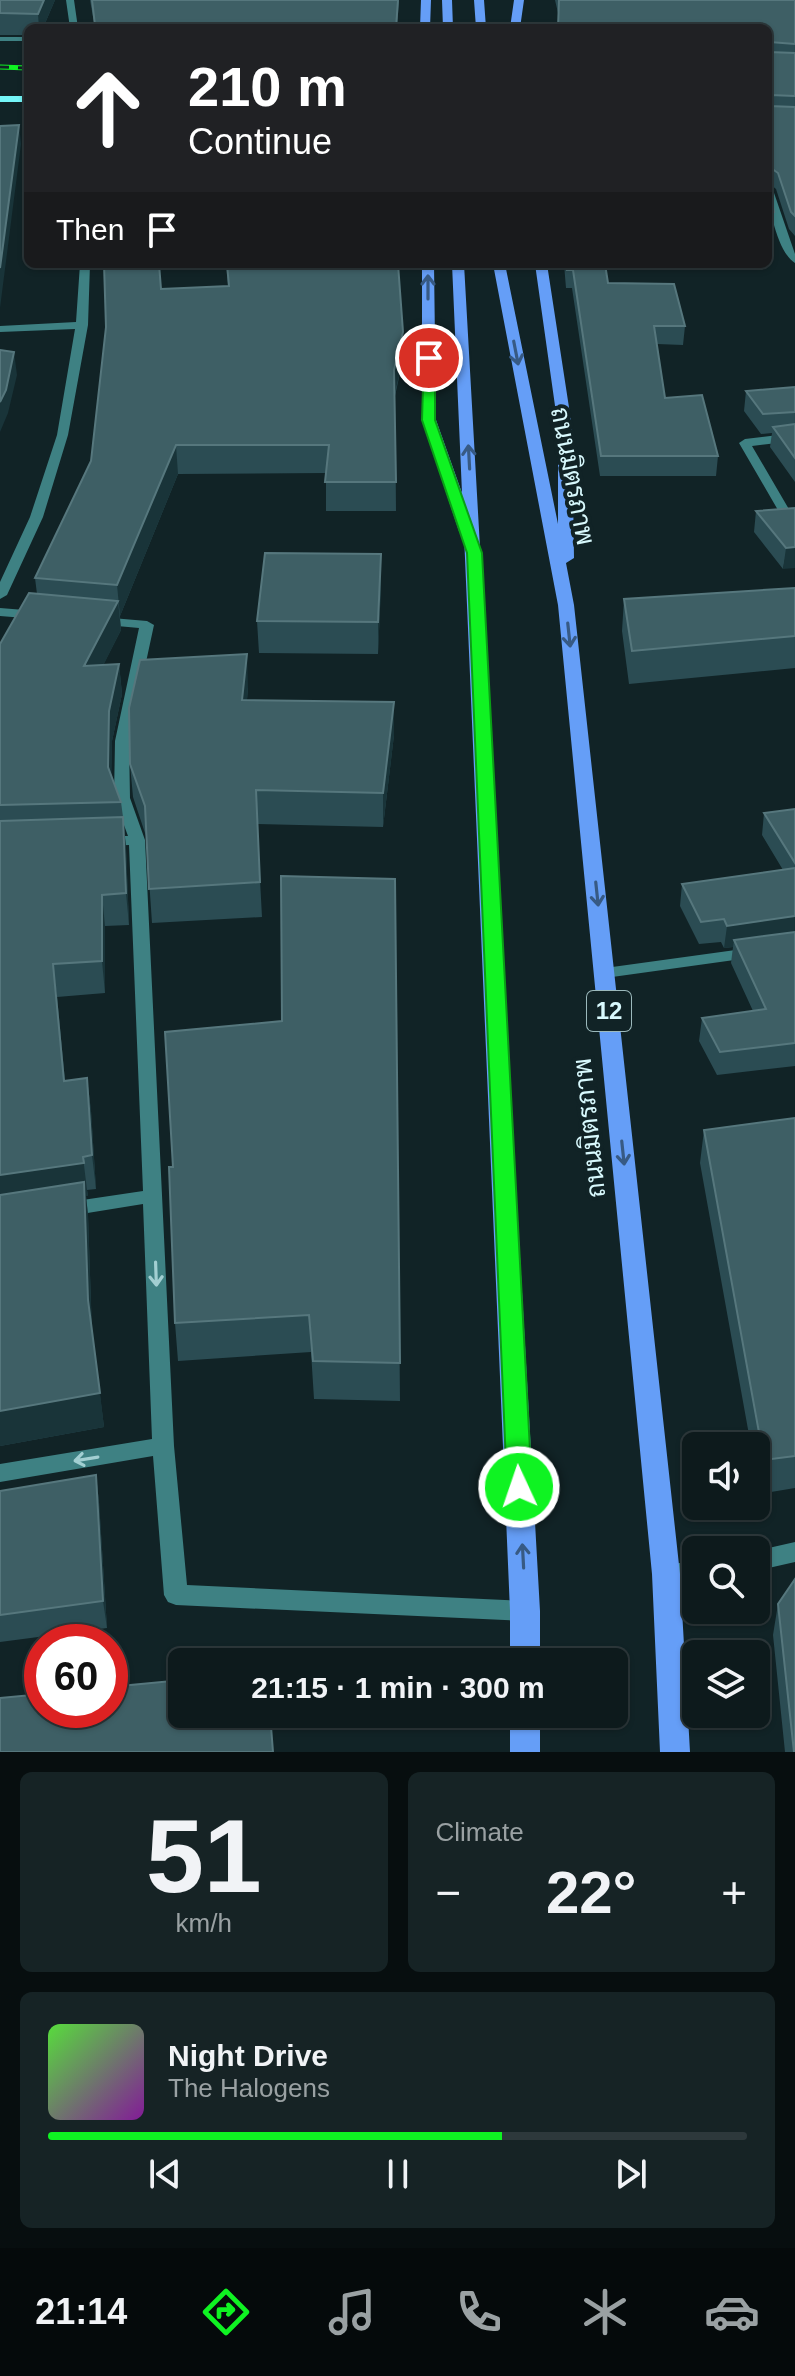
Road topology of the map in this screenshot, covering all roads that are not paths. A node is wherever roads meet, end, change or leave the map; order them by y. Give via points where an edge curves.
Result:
1 (70, 0) edge
2 (426, 0) edge
3 (447, 0) edge
4 (479, 0) edge
5 (519, 0) edge
6 (73, 24) edge
7 (425, 24) edge
8 (448, 24) edge
9 (481, 24) edge
10 (516, 24) edge
11 (0, 39) edge
12 (24, 39) edge
13 (0, 99) edge
14 (24, 99) edge
15 (772, 201) edge
16 (793, 256) edge
17 (85, 268) edge
18 (428, 268) edge
19 (542, 268) edge
20 (458, 270) edge
21 (500, 270) edge
22 (83, 325) junction
23 (0, 329) edge
24 (795, 437) edge
25 (795, 515) edge
26 (474, 553) junction
27 (0, 595) edge
28 (566, 605) junction
29 (0, 612) edge
30 (59, 617) edge
31 (88, 620) edge
32 (137, 840) junction
33 (93, 842) edge
34 (763, 951) edge
35 (605, 973) junction
36 (153, 1196) junction
37 (46, 1212) edge
38 (163, 1446) junction
39 (0, 1473) edge
40 (795, 1552) edge
41 (770, 1558) edge
42 (682, 1572) edge
43 (666, 1574) junction
44 (525, 1611) junction
45 (525, 1648) edge
46 (525, 1728) edge
47 (525, 1752) edge
48 (675, 1752) edge

1 - 6 street
2 - 7 main road
3 - 8 main road
4 - 9 main road
5 - 10 main road
11 - 12 street
13 - 14 main road
15 - 16 street
17 - 22 street
26 -> 18 main road via 429,420
19 - 28 main road via 565,427
26 -> 20 main road
21 -> 28 main road, ถนนมิตรภาพ / 12
22 - 23 street
22 - 27 street via 64,432 25,550
24 - 25 street via 745,443 786,514
44 -> 26 main road
28 -> 35 main road, ถนนมิตรภาพ / 12
29 - 30 street
31 - 32 street via 147,625 122,741 122,798
32 - 33 street
32 - 36 street
34 - 35 street
35 -> 43 main road, ถนนมิตรภาพ / 12
36 - 37 street
36 -> 38 street
38 -> 39 street
38 - 44 street via 176,1595
40 - 41 street
42 - 43 street
43 - 48 main road, ถนนมิตรภาพ / 12
44 - 45 main road
46 - 47 main road

